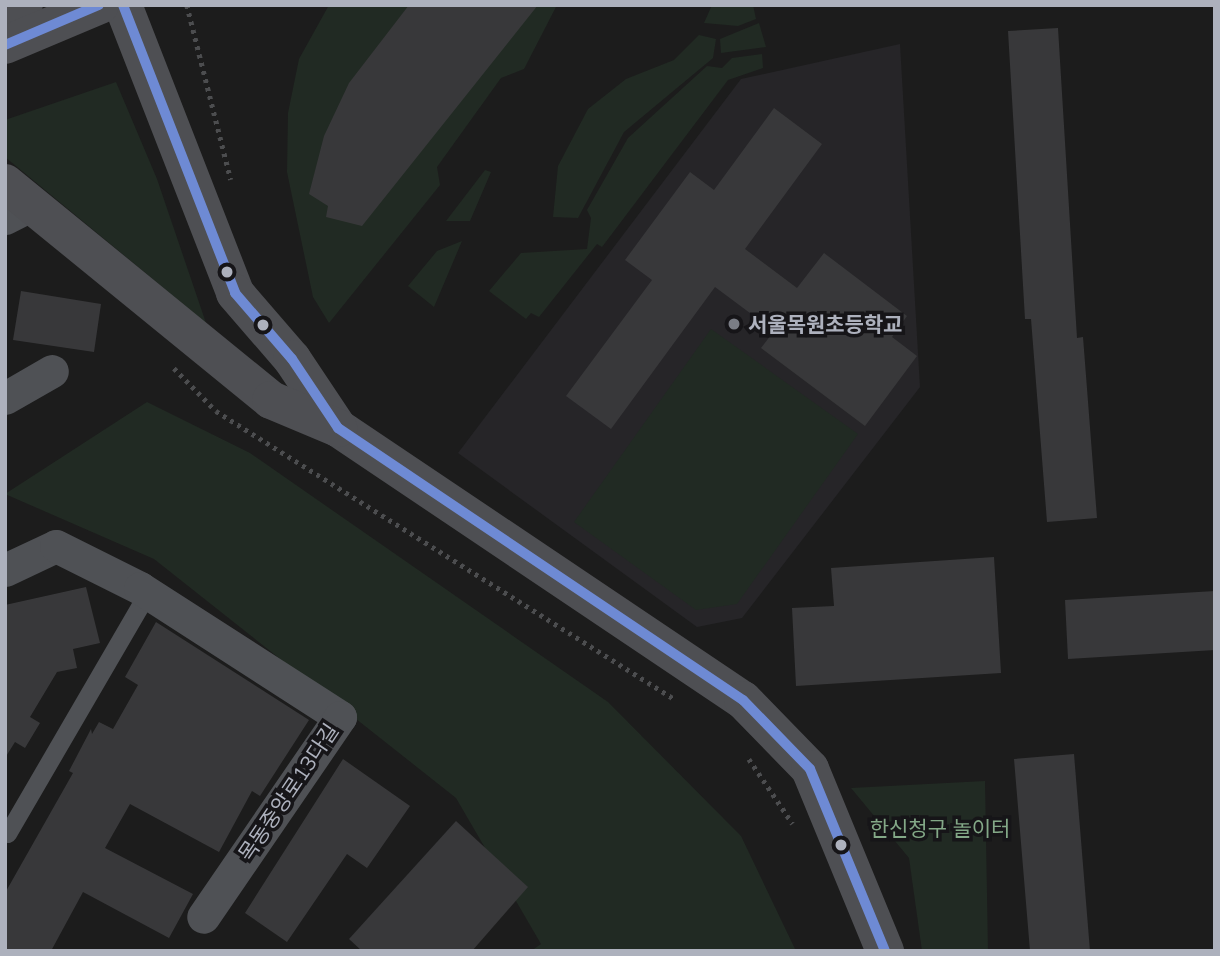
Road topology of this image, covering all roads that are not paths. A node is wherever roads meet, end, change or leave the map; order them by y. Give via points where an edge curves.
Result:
1 (23, 5) edge
2 (100, 5) edge
3 (124, 5) edge
4 (5, 12) edge
5 (5, 45) edge
6 (14, 202) edge
7 (52, 371) dead end
8 (5, 398) edge
9 (338, 428) junction
10 (5, 570) edge
11 (148, 593) junction
12 (8, 834) dead end
13 (202, 917) dead end
14 (884, 951) edge

1 - 4 main road
2 - 5 main road
3 - 9 main road via 234,293 292,359
6 - 9 main road via 271,400
7 - 8 street
9 - 14 main road via 743,700 810,769
10 - 11 street, 목동중앙로13다길 via 56,546
11 - 12 lane
11 - 13 street, 목동중앙로13다길 via 340,717

